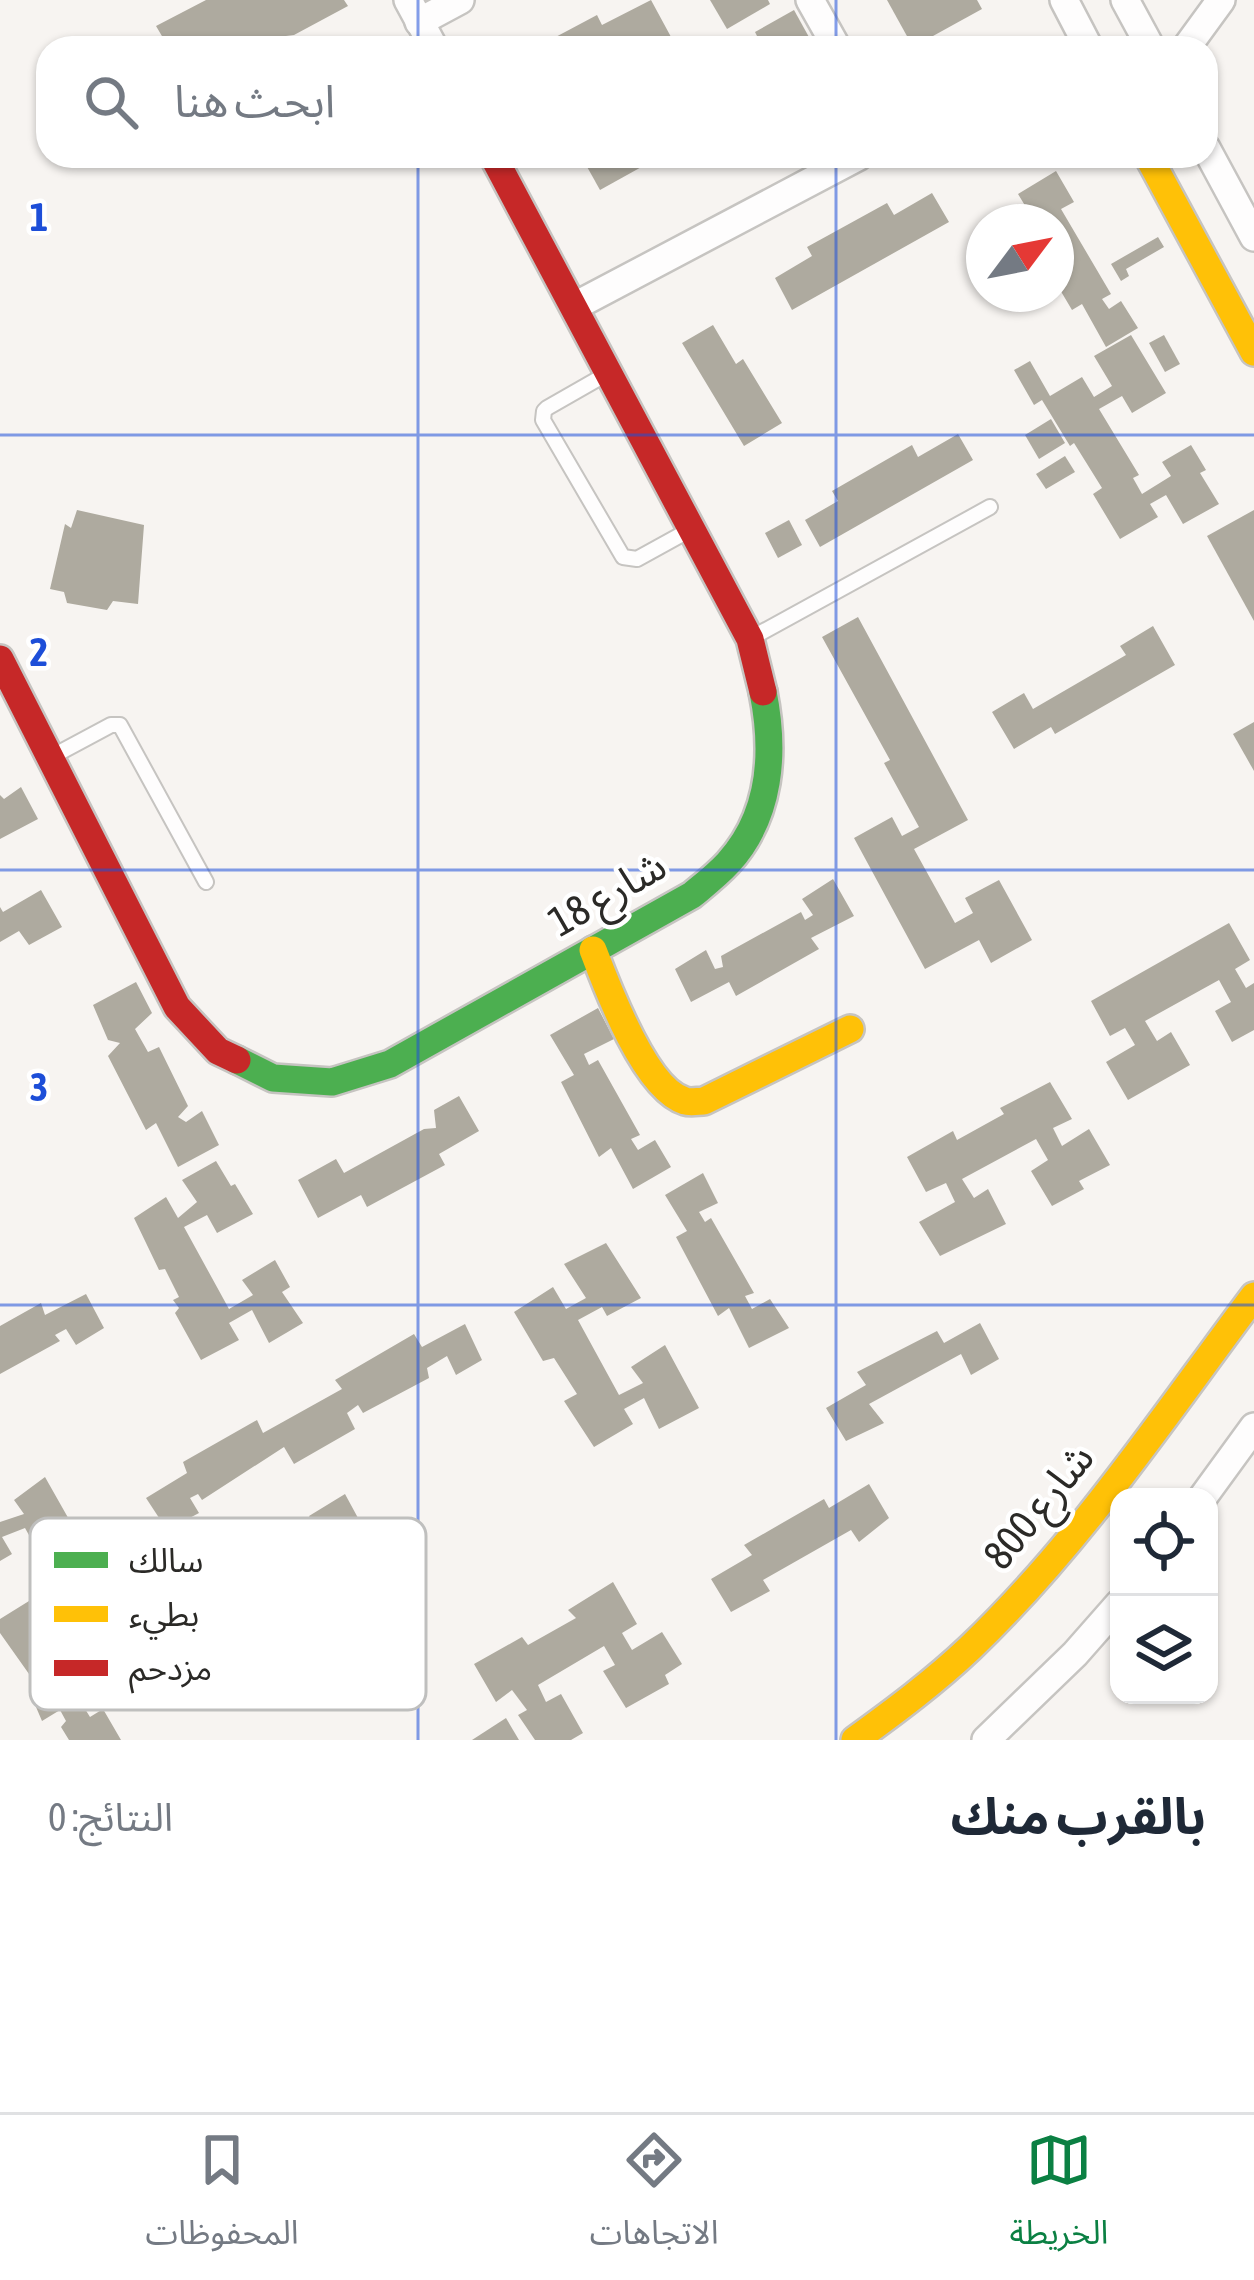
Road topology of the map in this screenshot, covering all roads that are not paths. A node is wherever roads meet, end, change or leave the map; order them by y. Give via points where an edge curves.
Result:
1 (460, 0) edge
2 (810, 0) edge
3 (1064, 0) edge
4 (1125, 0) edge
5 (1221, 0) edge
6 (414, 11) edge
7 (830, 36) edge
8 (1083, 36) edge
9 (1144, 36) edge
10 (1195, 36) edge
11 (500, 168) edge
12 (837, 168) edge
13 (1154, 168) edge
14 (1217, 168) edge
15 (1254, 237) edge
16 (575, 306) junction
17 (1254, 352) edge
18 (607, 374) junction
19 (990, 507) dead end
20 (690, 529) junction
21 (750, 639) junction
22 (0, 659) edge
23 (50, 758) junction
24 (206, 882) dead end
25 (593, 950) junction
26 (850, 1029) dead end
27 (1254, 1296) edge
28 (1254, 1427) edge
29 (1209, 1488) edge
30 (1110, 1614) edge
31 (855, 1740) edge
32 (986, 1740) edge

1 - 6 street
2 - 7 street
3 - 8 street
4 - 9 street
5 - 10 street
11 - 16 street, شارع 18
12 - 16 street
13 - 17 street
14 - 15 street
16 - 18 street, شارع 18
18 - 20 street, شارع 18
18 - 20 lane via 548,408 543,419 623,557 638,559
19 - 21 lane
20 - 21 street, شارع 18
21 - 25 street, شارع 18 via 769,707 772,761 760,814 732,860 692,895
22 - 23 street, شارع 18
23 - 24 lane via 120,725
23 - 25 street, شارع 18 via 177,1007 218,1051 273,1078 332,1082 390,1064
25 - 26 street via 646,1064 689,1102 704,1102
27 - 31 street, شارع 800 via 1031,1586 953,1664
28 - 29 street
30 - 32 street

